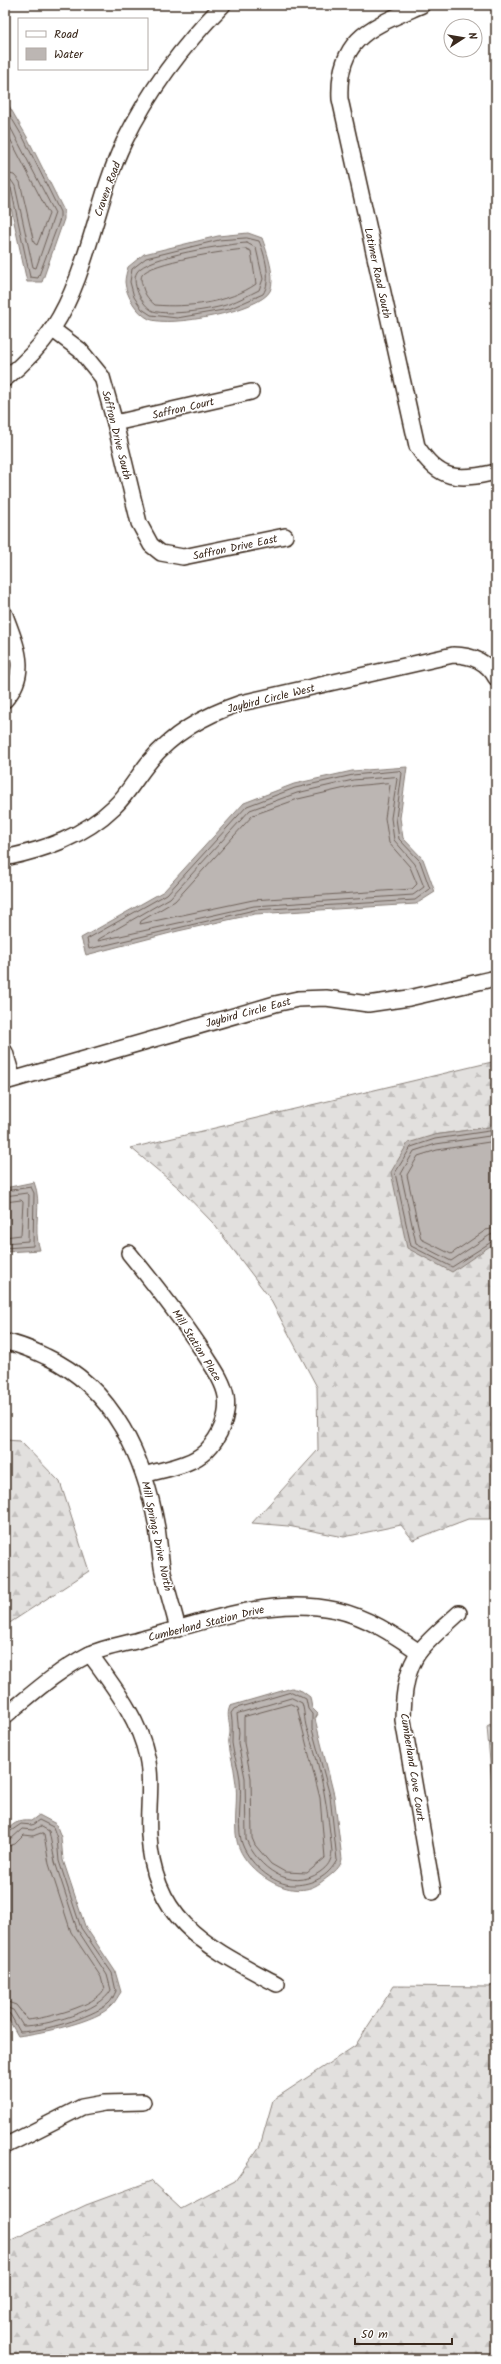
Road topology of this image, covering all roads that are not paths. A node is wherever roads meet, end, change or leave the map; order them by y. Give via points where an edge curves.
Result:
1 (223, 5) edge
2 (422, 5) edge
3 (52, 329) junction
4 (5, 379) edge
5 (251, 392) dead end
6 (115, 423) junction
7 (496, 472) edge
8 (285, 536) dead end
9 (161, 553) joint
10 (5, 615) edge
11 (492, 672) edge
12 (5, 700) edge
13 (5, 858) edge
14 (496, 978) edge
15 (5, 1052) edge
16 (9, 1080) edge
17 (129, 1254) dead end
18 (5, 1342) edge
19 (144, 1475) junction
20 (459, 1613) dead end
21 (178, 1629) junction
22 (419, 1652) junction
23 (90, 1654) junction
24 (5, 1716) edge
25 (433, 1892) dead end
26 (277, 1984) dead end
27 (142, 2102) dead end
28 (5, 2146) edge

1 - 3 street, Craven Road via 197,31 159,81 124,142 105,188 65,308
2 - 7 street, Latimer Road South via 369,30 356,40 342,66 339,79 340,100 417,446 427,462 438,471 454,478
3 - 4 street, Craven Road
3 - 6 street, Saffron Drive South via 80,350 102,377
5 - 6 street, Saffron Court
6 - 9 street, Saffron Drive South via 139,523 151,545
8 - 9 street, Saffron Drive East via 192,557
10 - 12 street via 20,664 18,679
11 - 13 street, Jaybird Circle West via 478,660 466,655 453,655 241,703 213,713 189,726 171,740 150,761 114,807 93,825 66,841
14 - 16 street, Jaybird Circle East via 409,998 368,1004 326,998 298,999
15 - 16 street
17 - 19 street, Mill Station Place via 181,1317 219,1377 226,1396 226,1416 218,1436 205,1452 187,1462
18 - 19 street, Mill Springs Drive North via 29,1349 64,1365 92,1386 114,1412 129,1438
19 - 21 street, Mill Springs Drive North via 157,1527 162,1568
20 - 22 street, Cumberland Cove Court
21 - 22 street, Cumberland Station Drive via 264,1607 302,1605 336,1610 364,1619 391,1632
21 - 23 street, Cumberland Station Drive
22 - 25 street, Cumberland Cove Court via 403,1696 403,1720
23 - 24 street, Cumberland Station Drive via 63,1669
23 - 26 street via 133,1716 142,1738 150,1776 149,1836 152,1863 159,1887 175,1913 198,1938
27 - 28 street via 104,2103 82,2107

